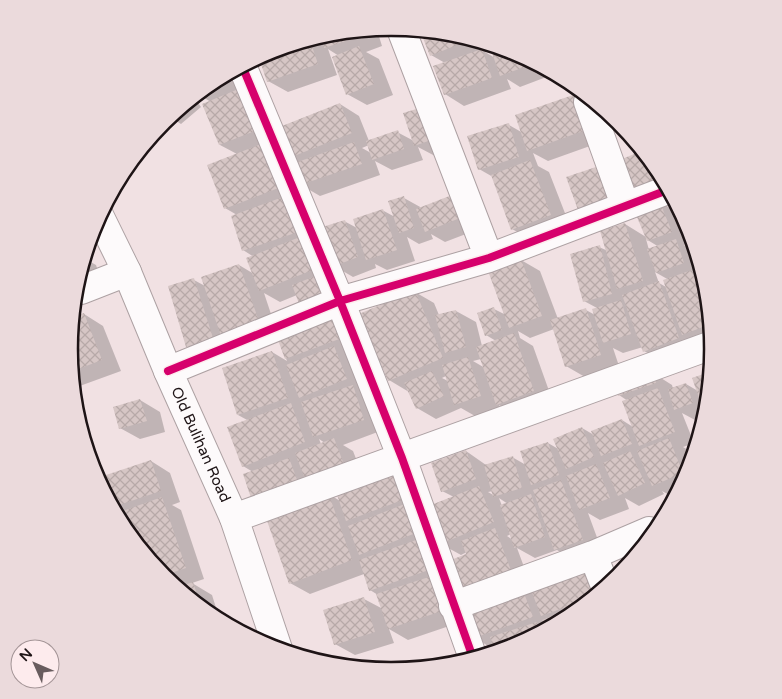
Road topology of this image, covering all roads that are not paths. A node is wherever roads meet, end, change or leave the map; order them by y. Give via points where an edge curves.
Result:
1 (404, 37) edge
2 (245, 73) edge
3 (590, 108) edge
4 (662, 192) edge
5 (626, 205) junction
6 (104, 225) edge
7 (489, 258) junction
8 (127, 272) junction
9 (84, 289) edge
10 (340, 301) junction
11 (704, 348) edge
12 (168, 371) junction
13 (402, 458) junction
14 (234, 518) junction
15 (645, 533) edge
16 (592, 555) junction
17 (603, 581) edge
18 (453, 606) junction
19 (275, 641) edge
20 (471, 652) edge

1 - 7 street
2 - 10 street
3 - 5 street
4 - 5 street
5 - 7 street
6 - 8 street, Old Bulihan Road
7 - 10 street
8 - 9 street
8 - 12 street, Old Bulihan Road
10 - 12 street
10 - 13 street
11 - 13 street
12 - 14 street, Old Bulihan Road
13 - 14 street
13 - 18 street
14 - 19 street, Old Bulihan Road
15 - 16 street
16 - 17 street
16 - 18 street
18 - 20 street

